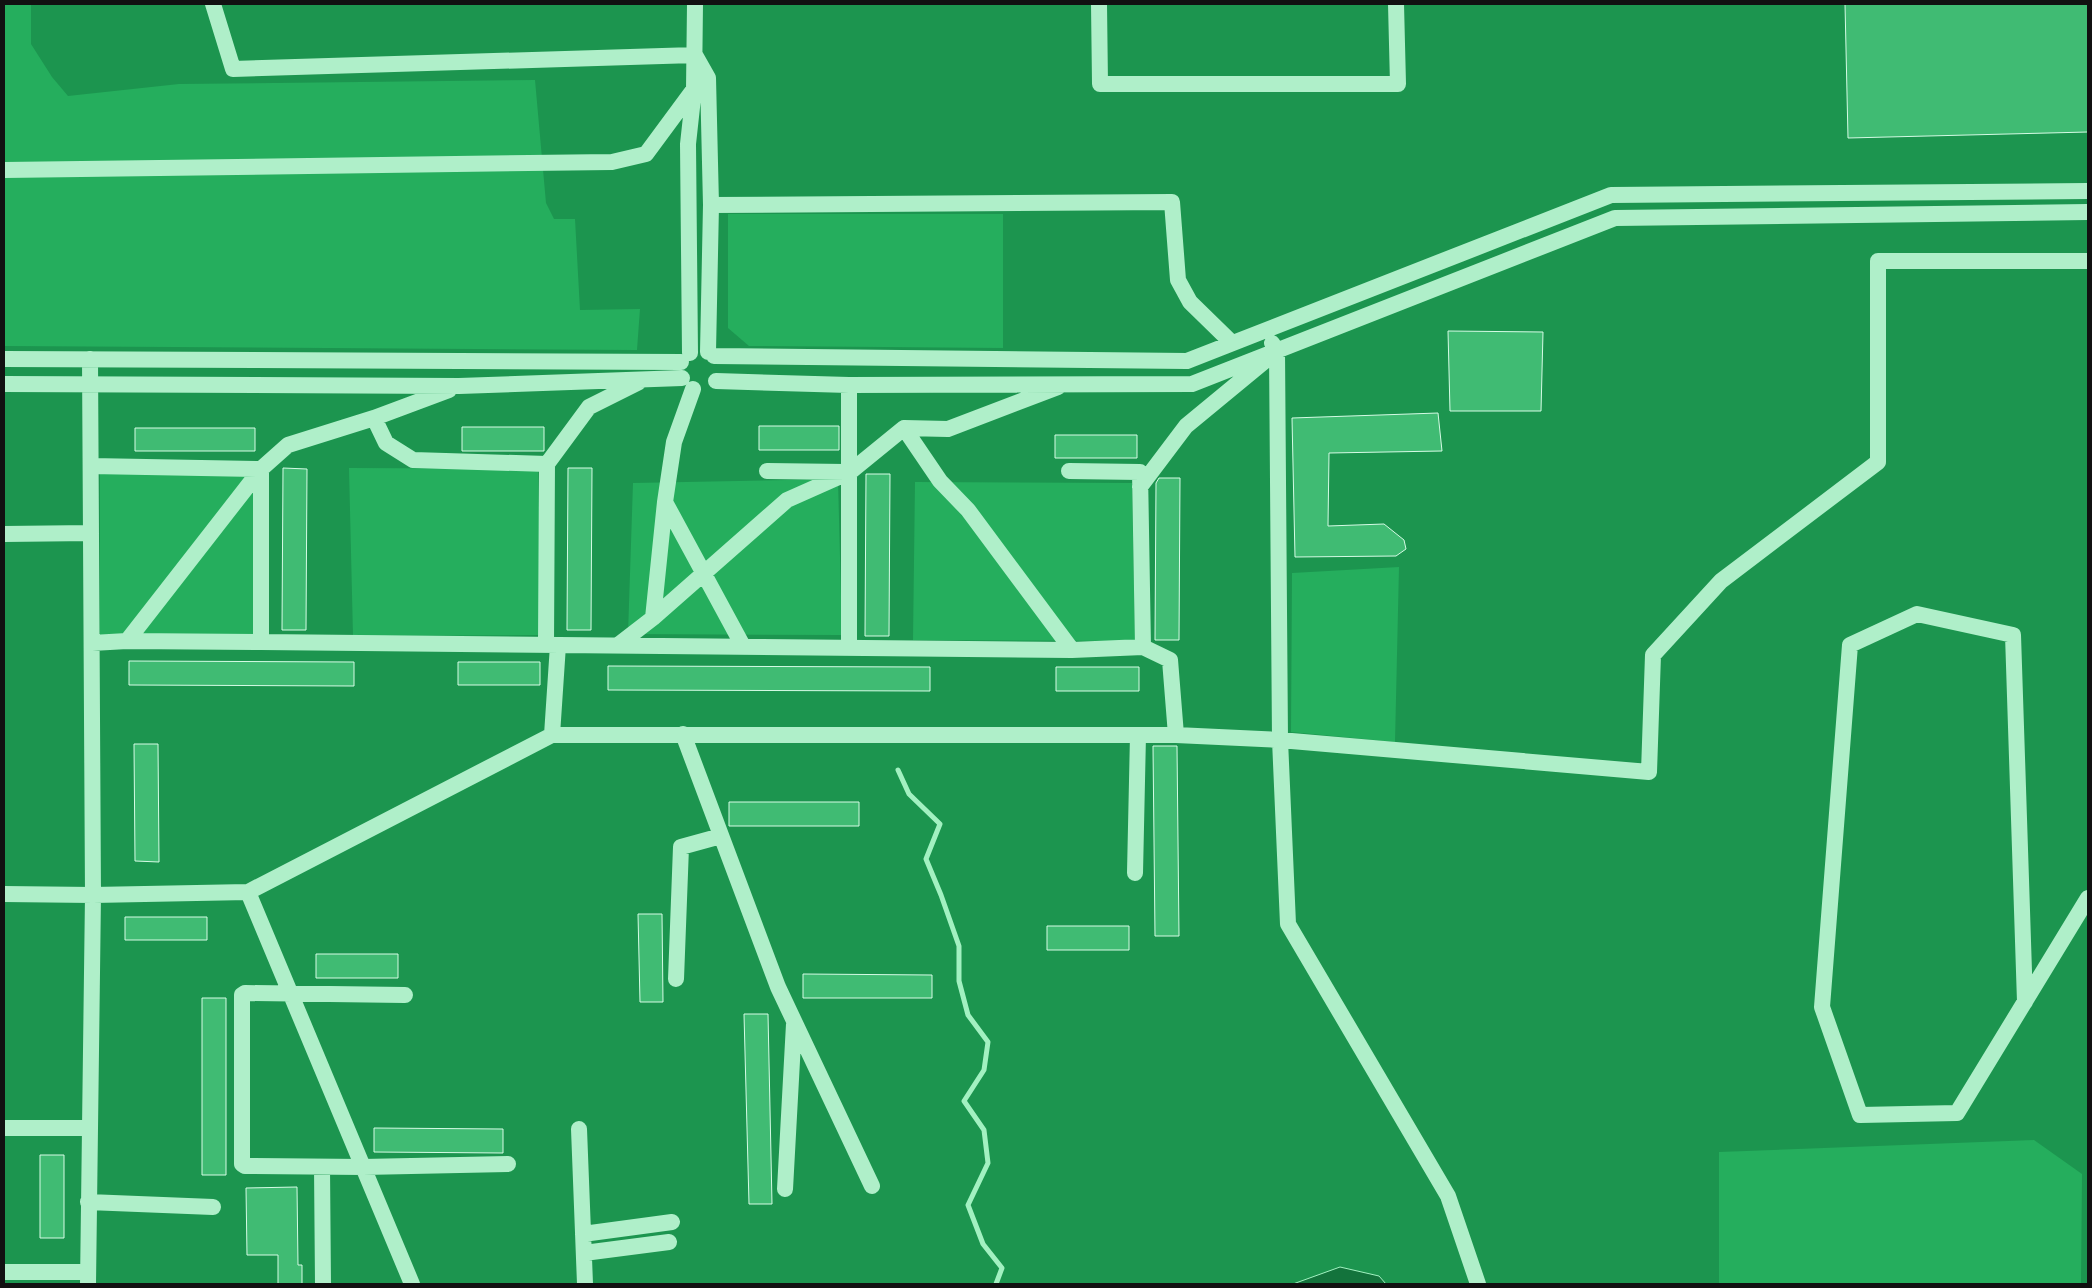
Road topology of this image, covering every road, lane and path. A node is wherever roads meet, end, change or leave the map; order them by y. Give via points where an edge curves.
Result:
1 (213, 4) edge
2 (695, 4) edge
3 (1098, 4) edge
4 (1396, 4) edge
5 (695, 55) junction
6 (694, 89) junction
7 (4, 170) edge
8 (2088, 191) edge
9 (711, 205) junction
10 (2088, 212) edge
11 (2088, 260) edge
12 (1263, 331) junction
13 (1232, 344) junction
14 (1277, 351) junction
15 (711, 354) junction
16 (880, 358) junction
17 (4, 359) edge
18 (90, 359) junction
19 (686, 371) junction
20 (643, 380) junction
21 (716, 380) junction
22 (4, 384) edge
23 (91, 384) junction
24 (1068, 384) junction
25 (849, 385) junction
26 (879, 385) junction
27 (459, 386) junction
28 (374, 418) junction
29 (904, 428) junction
30 (547, 464) junction
31 (91, 466) junction
32 (261, 469) junction
33 (767, 471) dead end
34 (1069, 471) dead end
35 (850, 472) junction
36 (1140, 487) junction
37 (665, 502) junction
38 (91, 533) junction
39 (4, 534) edge
40 (703, 574) junction
41 (653, 618) junction
42 (127, 641) junction
43 (261, 642) junction
44 (92, 643) junction
45 (552, 645) junction
46 (618, 645) junction
47 (743, 646) junction
48 (849, 648) junction
49 (1143, 648) junction
50 (1072, 650) junction
51 (683, 734) junction
52 (552, 735) junction
53 (1138, 735) junction
54 (1176, 735) junction
55 (1280, 740) junction
56 (721, 836) junction
57 (1135, 873) dead end
58 (248, 892) junction
59 (4, 894) edge
60 (93, 895) junction
61 (2088, 898) edge
62 (676, 979) dead end
63 (289, 993) junction
64 (405, 995) dead end
65 (2024, 1002) junction
66 (794, 1022) junction
67 (4, 1128) edge
68 (89, 1128) junction
69 (579, 1129) dead end
70 (508, 1164) dead end
71 (322, 1167) junction
72 (363, 1167) junction
73 (872, 1186) dead end
74 (785, 1189) dead end
75 (88, 1202) junction
76 (213, 1207) dead end
77 (672, 1222) dead end
78 (583, 1234) junction
79 (669, 1242) dead end
80 (584, 1253) junction
81 (4, 1272) edge
82 (87, 1278) edge
83 (323, 1284) edge
84 (412, 1284) edge
85 (585, 1284) edge
86 (1478, 1284) edge

1 - 5 street via 233,69
2 - 5 street
3 - 4 street via 1100,84 1398,84
5 - 6 street
5 - 9 street via 708,78
6 - 7 street via 646,154 612,162
6 - 19 street via 688,144
8 - 12 street via 1611,195
9 - 13 street via 1172,202 1178,280 1190,302
9 - 15 street
10 - 14 street via 1615,218
11 - 55 street via 1878,262 1878,462 1721,581 1653,656 1649,772
12 - 13 street
12 - 14 street
13 - 16 street via 1187,361
14 - 24 street via 1192,384
14 - 36 street via 1186,426
14 - 55 street
15 - 16 street
15 - 19 street via 696,350
15 - 21 street via 719,368
16 - 26 street
17 - 18 street
18 - 19 street
18 - 23 street
19 - 20 street
19 - 21 street via 706,388
19 - 37 street
20 - 27 street
20 - 30 street via 589,407
21 - 25 street
22 - 23 street
23 - 27 street
23 - 31 street
24 - 26 street
24 - 29 street via 948,429
25 - 26 street
25 - 35 street
27 - 28 street
28 - 30 street via 386,442 413,460
28 - 32 street via 288,445
29 - 35 street
29 - 50 street via 940,481 968,510
30 - 45 street
31 - 32 street
31 - 38 street
32 - 42 street
32 - 43 street
33 - 35 street
34 - 36 street via 1140,472
35 - 40 street via 787,500
35 - 48 street
36 - 49 street
37 - 40 street
37 - 41 street
38 - 39 street
38 - 44 street
40 - 41 street
40 - 47 street
41 - 46 street
42 - 43 street
42 - 44 street
43 - 45 street
44 - 60 street
45 - 46 street
45 - 52 street
46 - 47 street
47 - 48 street
48 - 50 street
49 - 50 street
49 - 54 street via 1170,660
51 - 52 street
51 - 53 street
51 - 56 street
52 - 58 street
53 - 54 street
53 - 57 street
54 - 55 street
55 - 86 street via 1288,924 1448,1196
56 - 62 street via 681,847
56 - 66 street
58 - 60 street
58 - 63 street
59 - 60 street
60 - 68 street
61 - 65 street
63 - 64 street
63 - 71 street via 242,995 242,1161 245,1166
63 - 72 street
65 - 65 street via 1957,1113 1860,1115 1822,1007 1850,645 1917,614 2013,635
66 - 73 street
66 - 74 street
67 - 68 street
68 - 75 street
69 - 78 street
70 - 72 street
71 - 72 street
71 - 83 street
72 - 84 street
75 - 76 street
75 - 82 street
77 - 78 street
78 - 80 street
79 - 80 street
80 - 85 street
81 - 82 street

